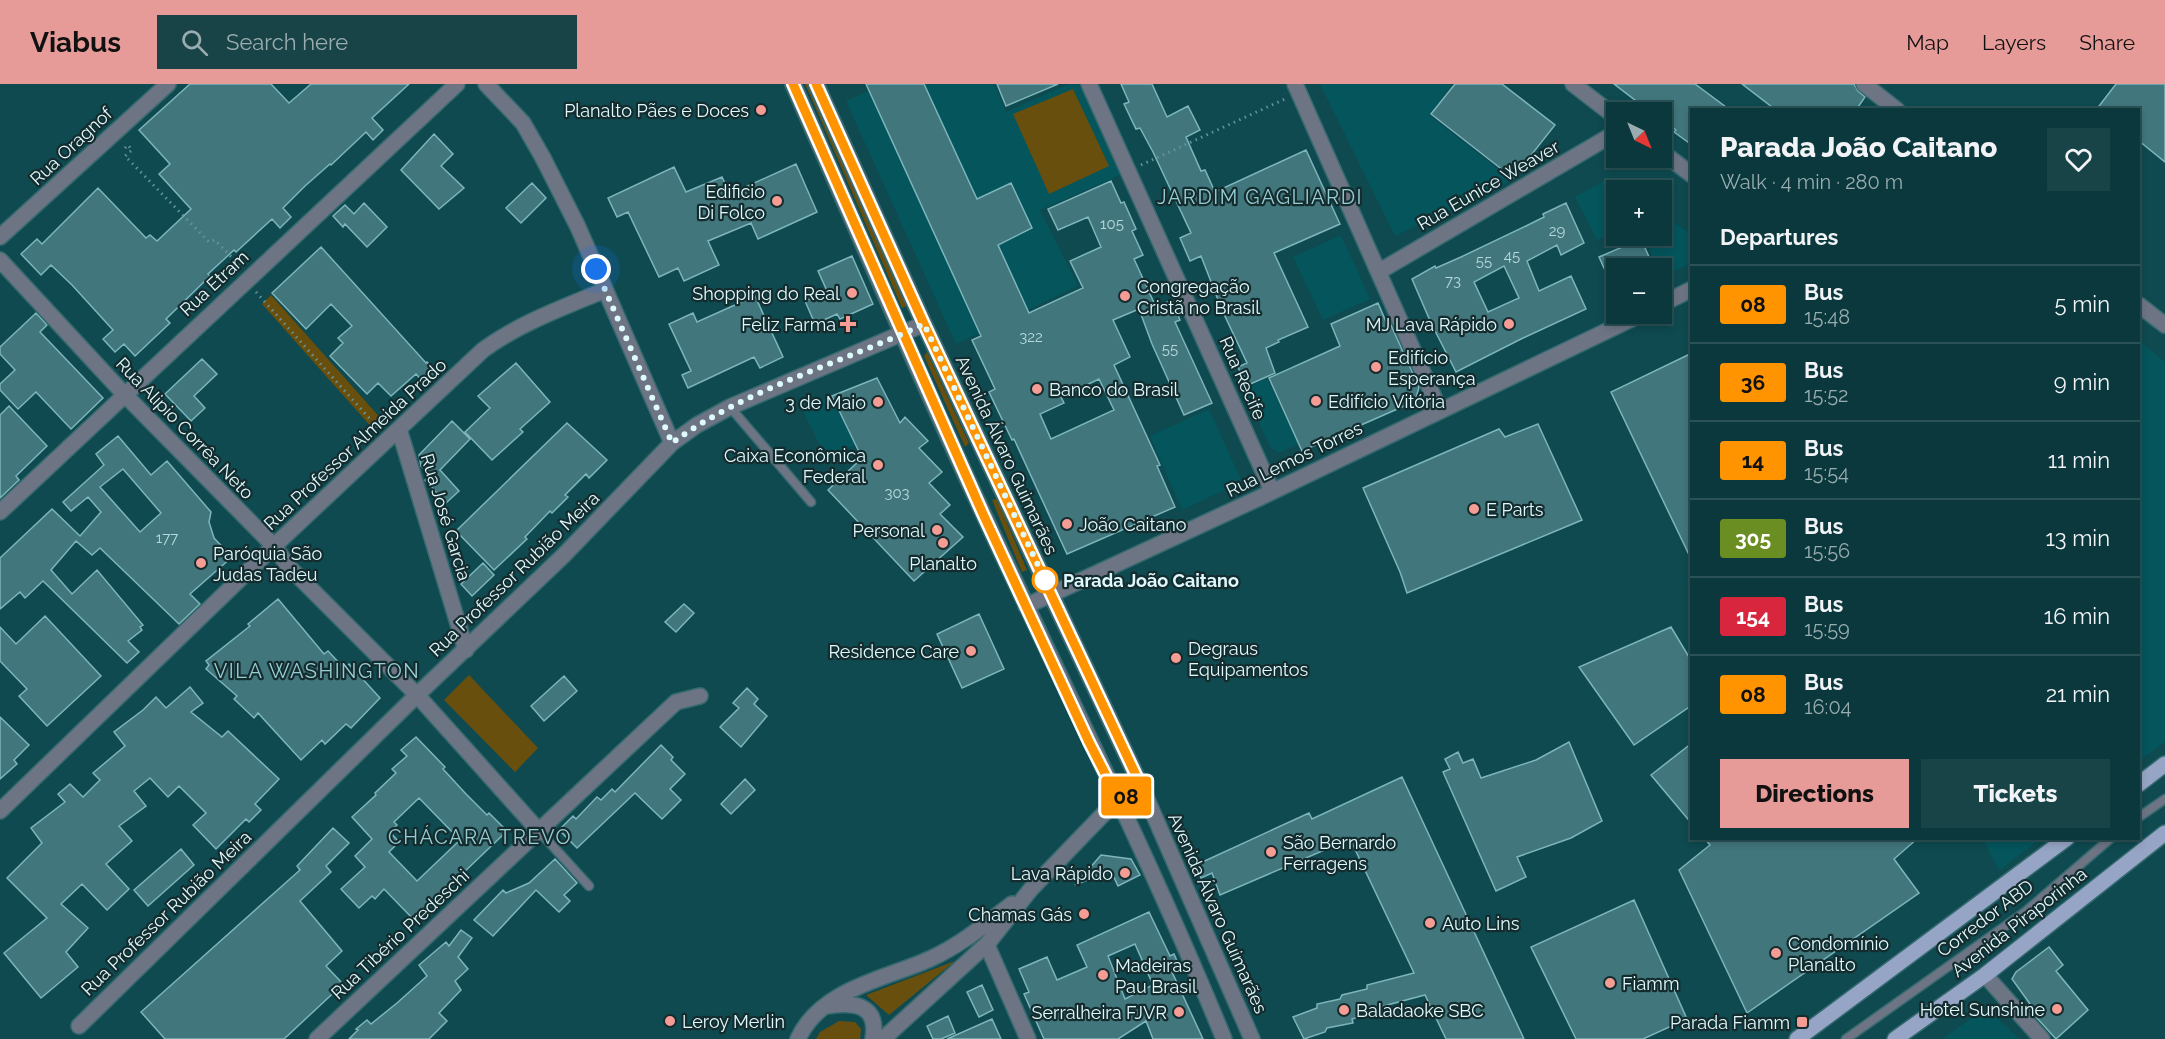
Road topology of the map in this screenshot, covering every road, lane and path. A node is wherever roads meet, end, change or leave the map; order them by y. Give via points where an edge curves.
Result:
1 (168, 84) edge
2 (457, 84) edge
3 (486, 84) edge
4 (793, 84) edge
5 (816, 84) edge
6 (1089, 84) edge
7 (1295, 84) edge
8 (1573, 84) edge
9 (1864, 84) edge
10 (1287, 98) dead end
11 (1889, 107) edge
12 (1606, 110) edge
13 (1606, 138) edge
14 (123, 150) dead end
15 (1672, 160) edge
16 (1129, 171) junction
17 (1690, 173) edge
18 (0, 237) edge
19 (0, 260) edge
20 (1380, 271) junction
21 (250, 276) junction
22 (604, 290) junction
23 (1690, 290) edge
24 (262, 298) dead end
25 (1672, 299) edge
26 (2140, 305) edge
27 (924, 324) junction
28 (1621, 324) edge
29 (2165, 325) edge
30 (903, 334) junction
31 (124, 394) junction
32 (730, 407) junction
33 (1440, 411) junction
34 (376, 426) dead end
35 (399, 429) junction
36 (672, 443) junction
37 (984, 451) junction
38 (960, 462) junction
39 (1272, 491) junction
40 (811, 502) dead end
41 (0, 512) edge
42 (274, 546) junction
43 (1051, 594) junction
44 (1026, 606) junction
45 (466, 650) junction
46 (417, 695) junction
47 (700, 696) dead end
48 (2165, 765) edge
49 (2140, 783) edge
50 (1142, 788) junction
51 (1118, 799) junction
52 (2165, 799) edge
53 (0, 811) edge
54 (2140, 816) edge
55 (539, 831) junction
56 (2165, 833) edge
57 (2064, 840) edge
58 (2108, 840) edge
59 (590, 886) dead end
60 (1031, 889) junction
61 (987, 945) junction
62 (1985, 975) junction
63 (824, 1007) junction
64 (79, 1026) dead end
65 (316, 1039) edge
66 (798, 1039) edge
67 (873, 1039) edge
68 (883, 1039) edge
69 (1028, 1039) edge
70 (1224, 1039) edge
71 (1252, 1039) edge
72 (1797, 1039) edge
73 (1846, 1039) edge
74 (1895, 1039) edge
75 (2042, 1039) edge

1 - 18 street, Rua Oragnof
2 - 21 street, Rua Etram
3 - 22 street via 523,123 578,227
4 - 30 street
5 - 27 street, Avenida Álvaro Guimarães
6 - 16 street, Rua Recife
7 - 20 street
8 - 12 street
9 - 11 street
10 - 16 path
13 - 20 street, Rua Eunice Weaver
14 - 21 path via 128,146 132,150 125,156 209,242 215,240
15 - 17 street
16 - 39 street, Rua Recife
19 - 31 street, Rua Alipio Corrêa Neto
20 - 33 street
21 - 31 street, Rua Etram
22 - 35 street, Rua Professor Almeida Prado via 502,336
22 - 36 street
23 - 25 street
24 - 34 path
26 - 29 street
27 - 30 street, Rua Professor Rubião Meira
27 - 37 street, Avenida Álvaro Guimarães
28 - 33 street, Rua Lemos Torres
30 - 32 street, Rua Professor Rubião Meira
30 - 38 street
31 - 41 street, Rua Etram
31 - 42 street, Rua Alipio Corrêa Neto
32 - 36 street, Rua Professor Rubião Meira
32 - 40 lane
33 - 39 street, Rua Lemos Torres
35 - 42 street, Rua Professor Almeida Prado
35 - 45 street, Rua José Garcia
36 - 45 street, Rua Professor Rubião Meira
37 - 38 street
37 - 43 street, Avenida Álvaro Guimarães
38 - 44 street
39 - 43 street, Rua Lemos Torres
42 - 46 street, Rua Alipio Corrêa Neto via 288,566
42 - 53 street, Rua Professor Almeida Prado
43 - 44 street, Rua Lemos Torres
43 - 50 street, Avenida Álvaro Guimarães
44 - 51 street
45 - 46 street, Rua Professor Rubião Meira
46 - 55 street, Rua Alipio Corrêa Neto
46 - 64 street, Rua Professor Rubião Meira
47 - 55 street, Rua Tibério Predeschi via 676,702
48 - 49 main road
50 - 51 street
50 - 71 street, Avenida Álvaro Guimarães
51 - 60 street
51 - 70 street
52 - 54 lane
55 - 59 lane
55 - 65 street, Rua Tibério Predeschi
56 - 62 main road, Avenida Piraporinha
57 - 72 main road, Avenida Piraporinha
58 - 73 lane, Corredor ABD via 2025,912
60 - 61 street
60 - 63 street via 955,946 866,982
61 - 68 street
61 - 69 street
62 - 74 main road, Avenida Piraporinha
62 - 75 street
63 - 66 street via 807,1023
63 - 67 street via 862,1007 873,1021

